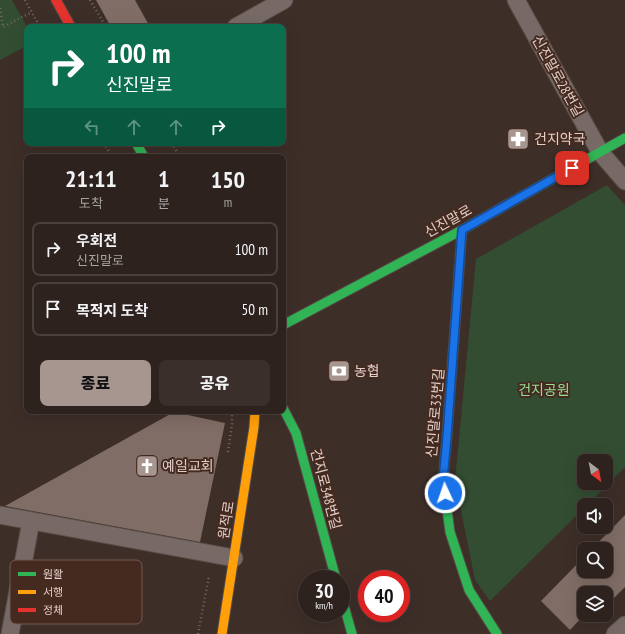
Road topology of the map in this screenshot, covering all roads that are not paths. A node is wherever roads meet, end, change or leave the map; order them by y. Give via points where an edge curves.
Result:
1 (56, 0) edge
2 (284, 0) edge
3 (516, 0) edge
4 (69, 24) edge
5 (241, 24) edge
6 (625, 138) edge
7 (600, 152) junction
8 (625, 181) edge
9 (462, 230) junction
10 (286, 323) edge
11 (255, 414) edge
12 (286, 414) edge
13 (0, 515) edge
14 (31, 521) junction
15 (234, 558) junction
16 (24, 560) edge
17 (334, 570) edge
18 (349, 622) edge
19 (12, 624) edge
20 (625, 625) edge
21 (10, 634) edge
22 (222, 634) edge
23 (352, 634) edge
24 (497, 634) edge
25 (615, 634) edge

1 - 4 street
2 - 5 street
3 - 7 street, 신진말로28번길
6 - 7 street, 신진말로
7 - 8 street, 신진말로28번길
7 - 9 street, 신진말로
9 - 10 street, 신진말로
9 - 24 street, 신진말로33번길 via 443,480 450,532 469,590
11 - 15 street, 원적로
12 - 17 street, 건지로348번길 via 296,433
13 - 14 street
14 - 15 street
14 - 16 street
15 - 22 street, 원적로
18 - 23 street
19 - 21 street
20 - 25 street

